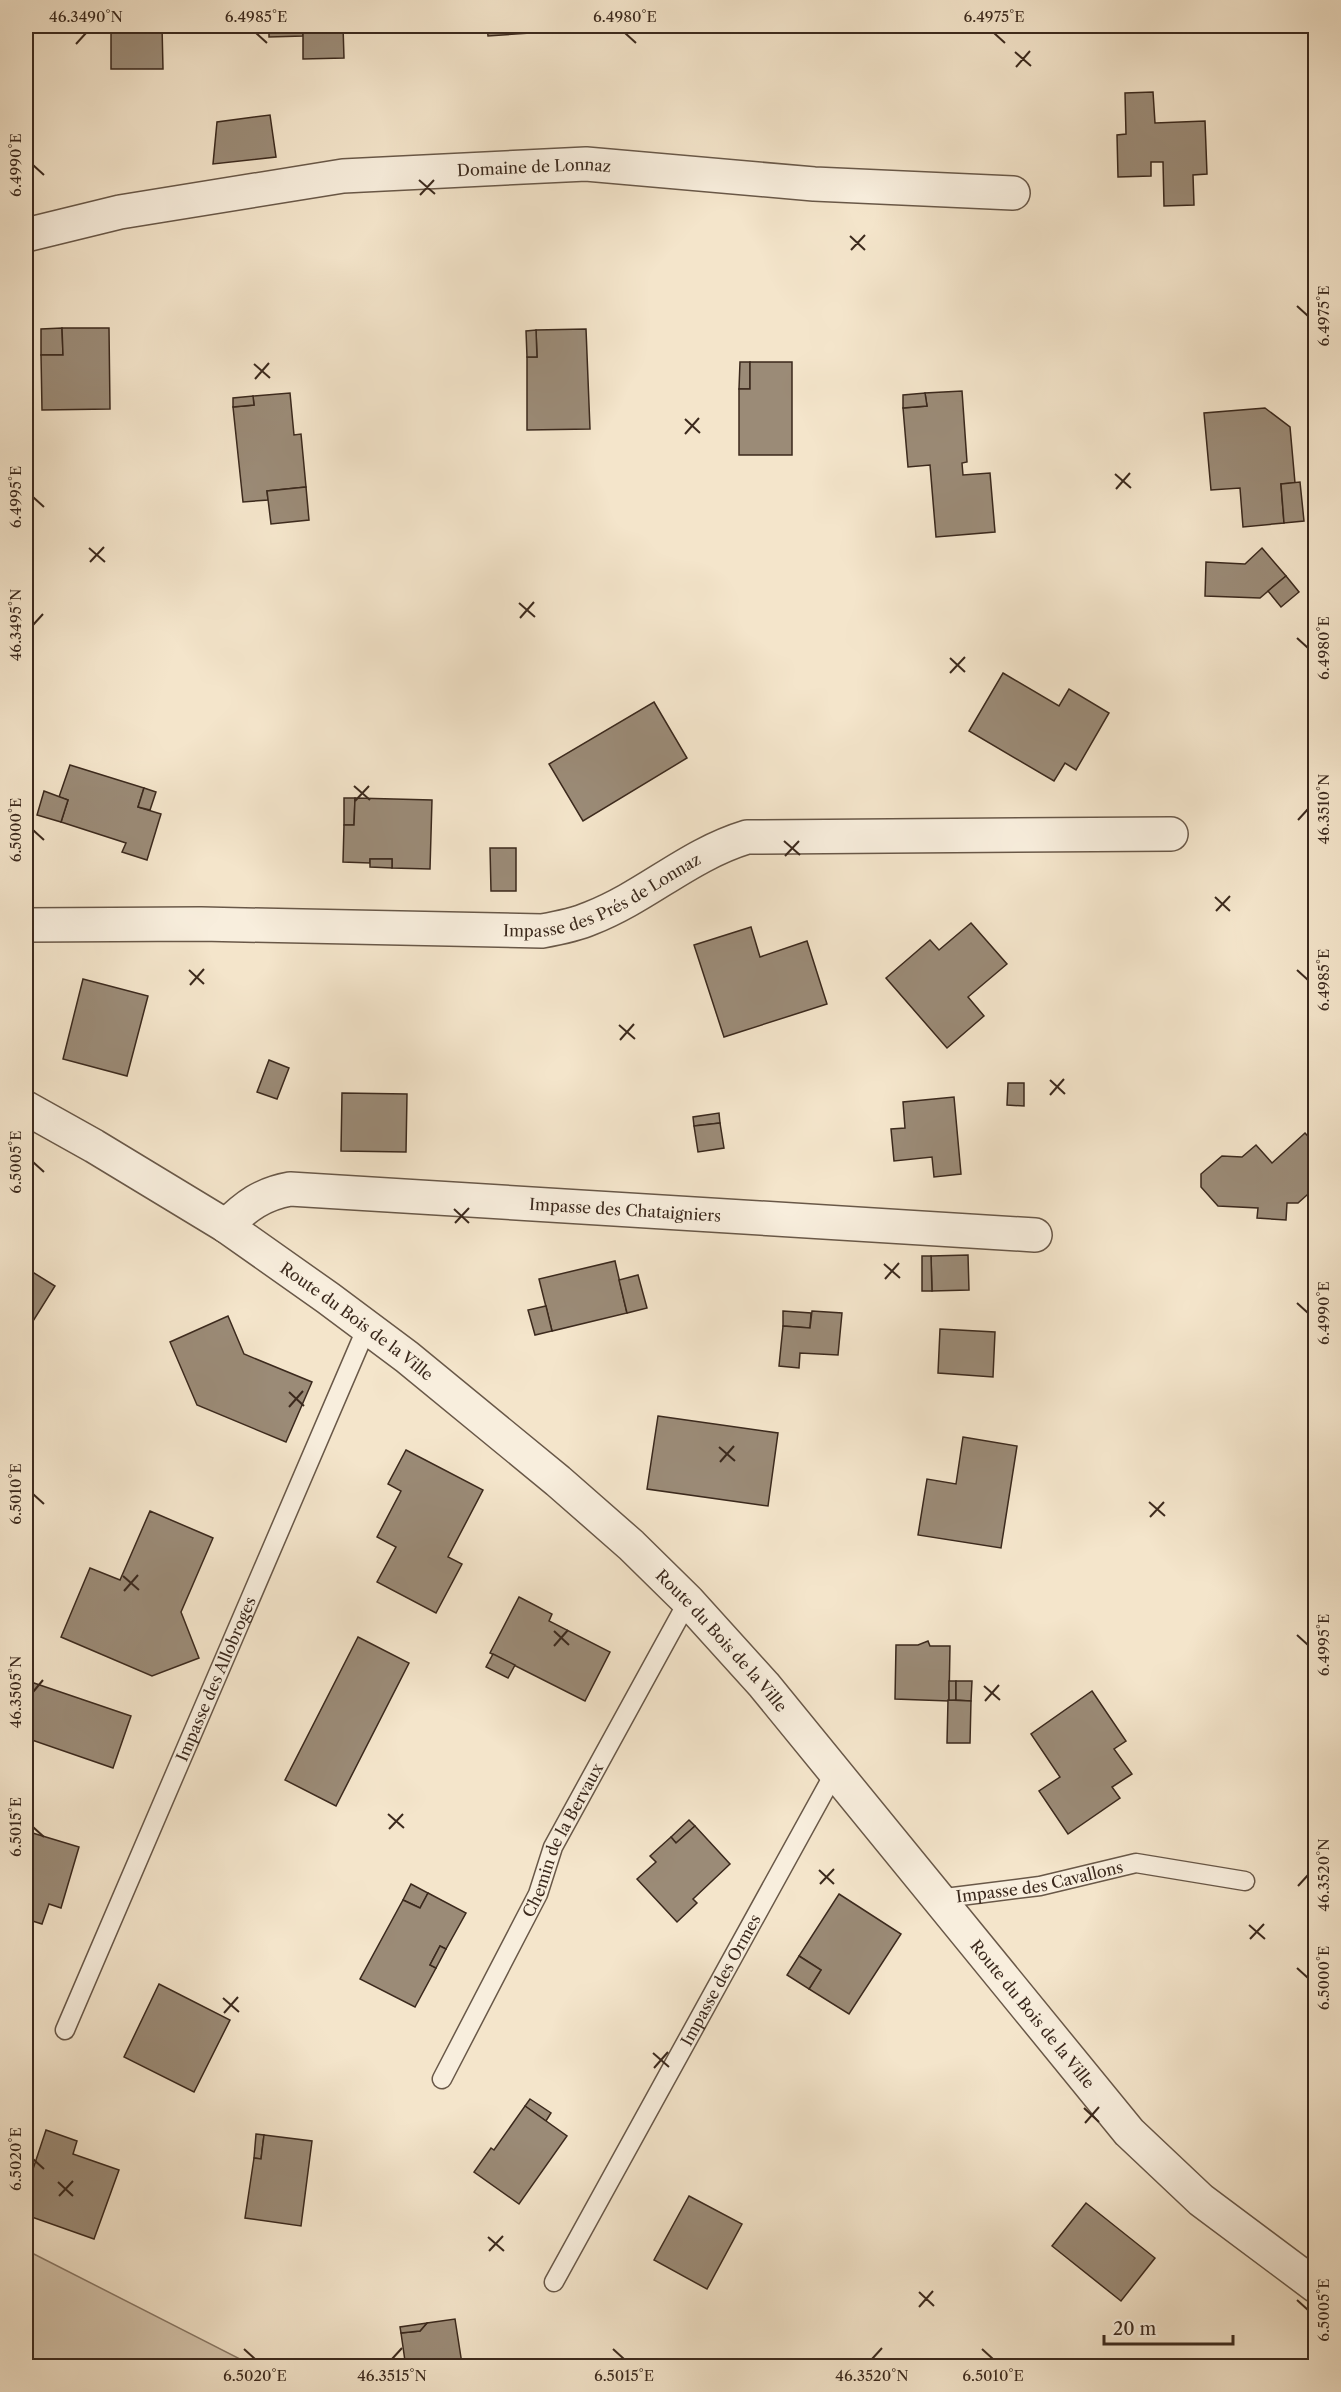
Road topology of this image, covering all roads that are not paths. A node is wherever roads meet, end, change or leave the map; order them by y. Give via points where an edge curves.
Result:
1 (1013, 193) dead end
2 (26, 235) edge
3 (1171, 834) dead end
4 (26, 925) edge
5 (26, 1108) edge
6 (226, 1226) junction
7 (1035, 1235) dead end
8 (367, 1327) junction
9 (688, 1601) junction
10 (835, 1772) junction
11 (1245, 1881) dead end
12 (937, 1899) junction
13 (65, 2030) dead end
14 (442, 2079) dead end
15 (554, 2282) dead end
16 (1316, 2286) edge

1 - 2 street, Domaine de Lonnaz via 814,184 586,164 343,176 120,212
3 - 4 street, Impasse des Prés de Lonnaz via 747,837 695,858 592,918 542,931 201,924
5 - 6 street, Route du Bois de la Ville
6 - 7 street, Impasse des Chataigniers via 256,1199 290,1189
6 - 8 street, Route du Bois de la Ville
8 - 9 street, Route du Bois de la Ville via 558,1481
8 - 13 lane, Impasse des Allobroges
9 - 10 street, Route du Bois de la Ville
9 - 14 lane, Chemin de la Bervaux via 553,1847 538,1894
10 - 12 street, Route du Bois de la Ville
10 - 15 lane, Impasse des Ormes
11 - 12 lane, Impasse des Cavallons via 1136,1863 1040,1886
12 - 16 street, Route du Bois de la Ville via 1129,2132 1201,2200

